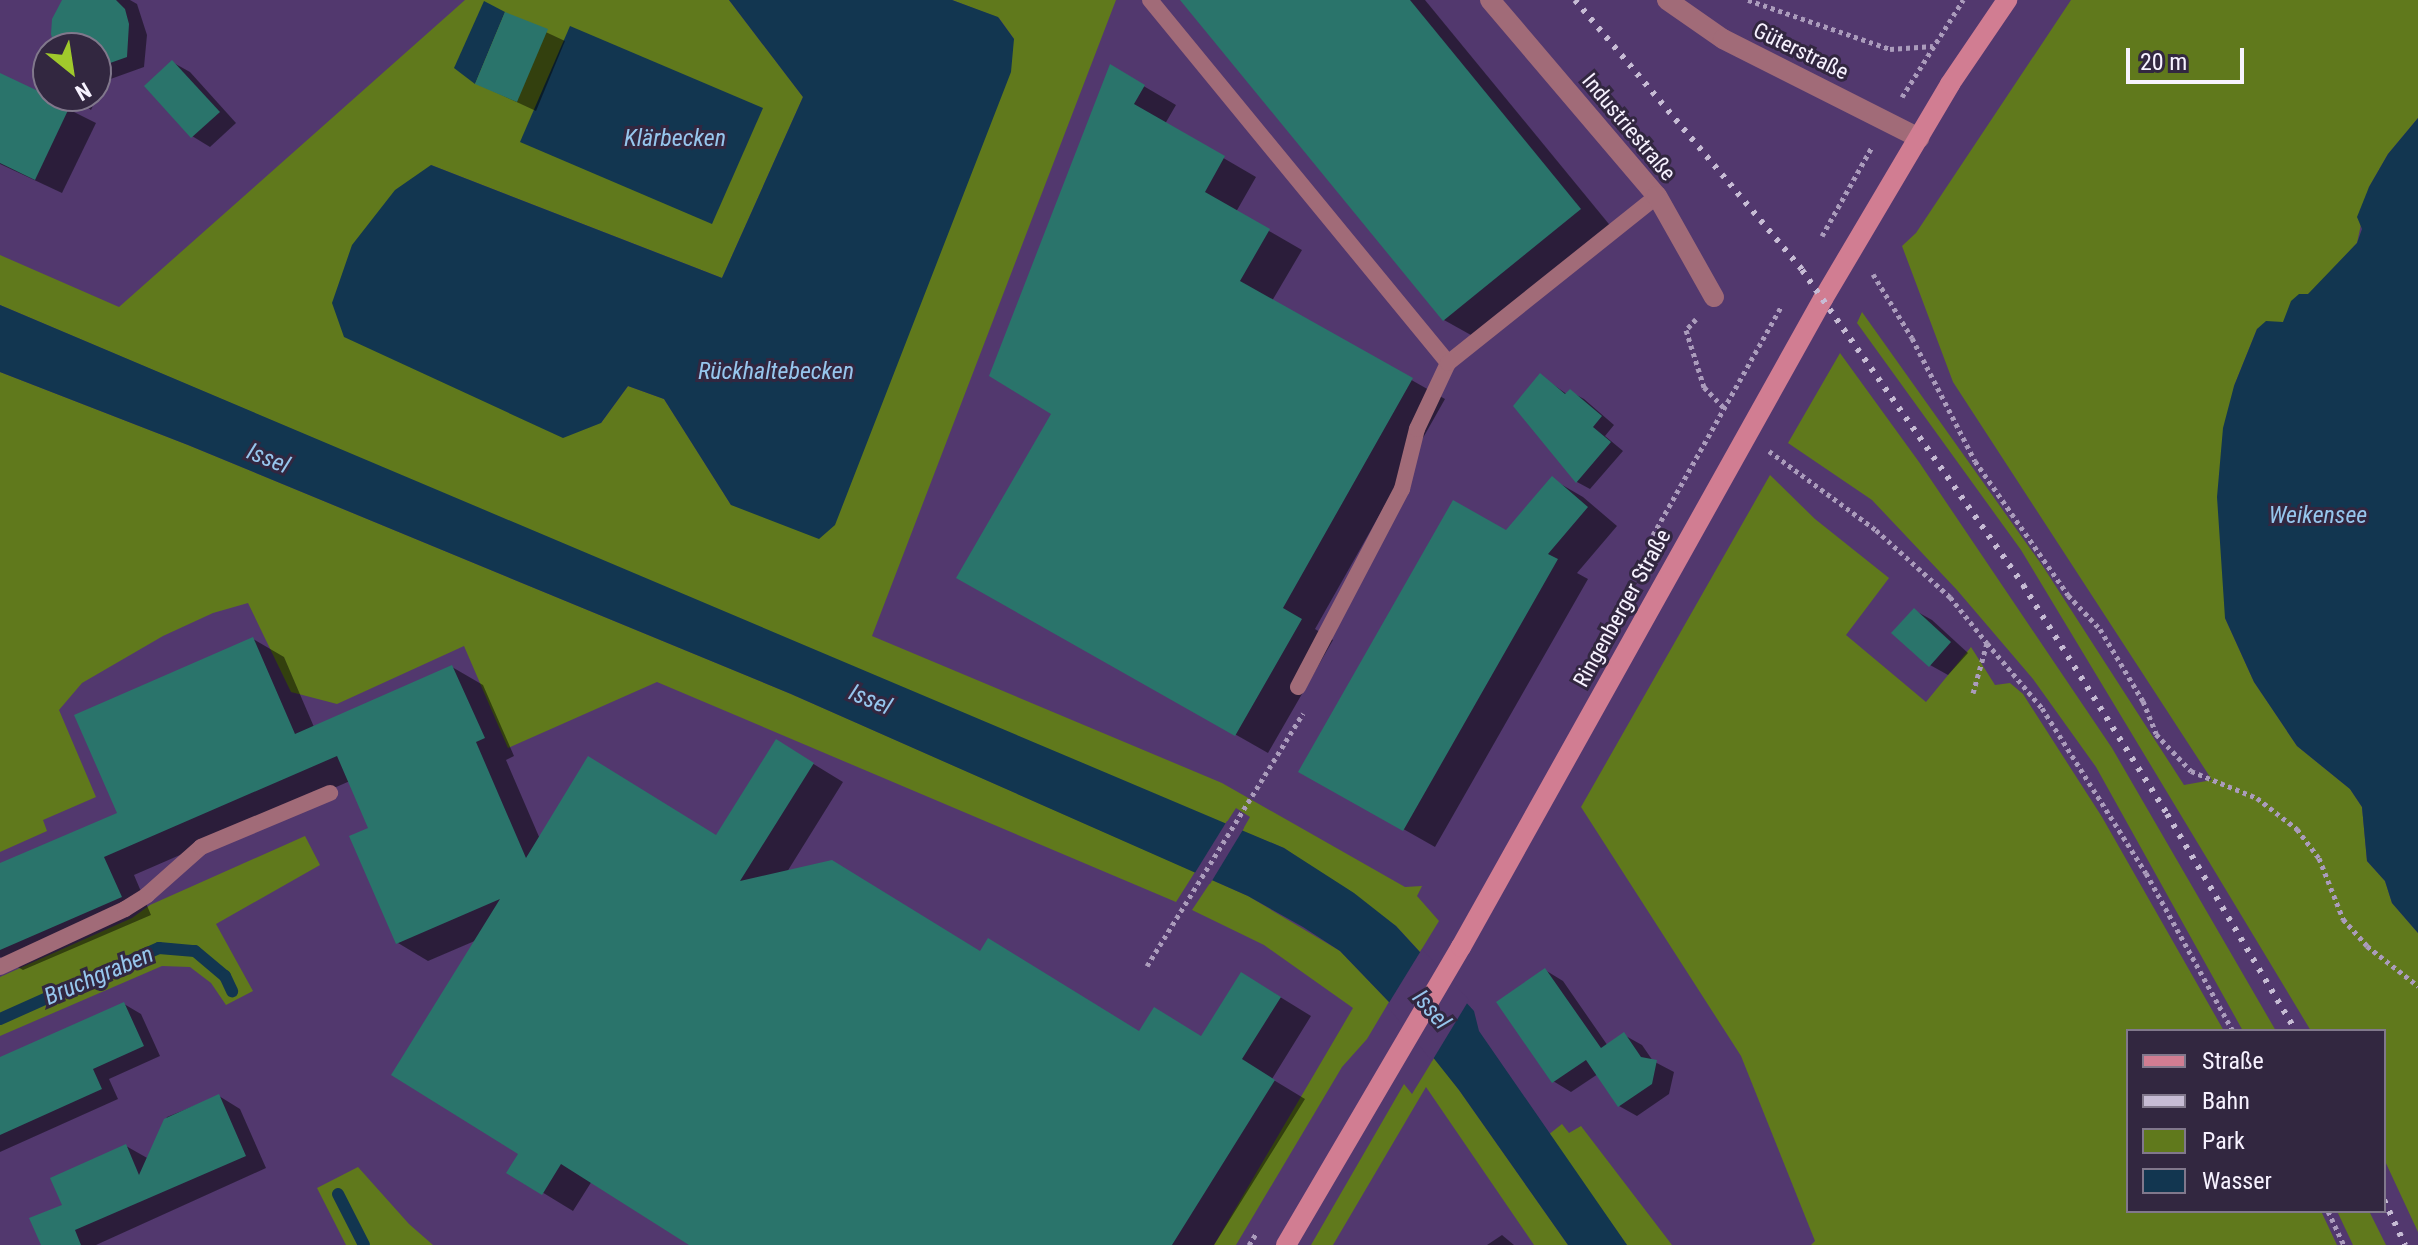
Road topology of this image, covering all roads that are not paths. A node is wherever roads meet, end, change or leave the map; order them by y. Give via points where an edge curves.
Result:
1 (1150, 0) edge
2 (1490, 0) edge
3 (1667, 0) edge
4 (2007, 0) edge
5 (1919, 138) junction
6 (1657, 196) junction
7 (1714, 297) road end
8 (1448, 363) junction
9 (1298, 687) road end
10 (330, 793) dead end
11 (0, 967) edge
12 (1286, 1245) edge

1 - 8 lane
2 - 6 street, Industriestraße
3 - 5 street, Güterstraße via 1723,39
4 - 5 main road, Ringenberger Straße
5 - 12 main road, Ringenberger Straße
6 - 7 street, Industriestraße
6 - 8 lane
8 - 9 lane via 1417,429 1402,489
10 - 11 lane via 201,847 125,909

